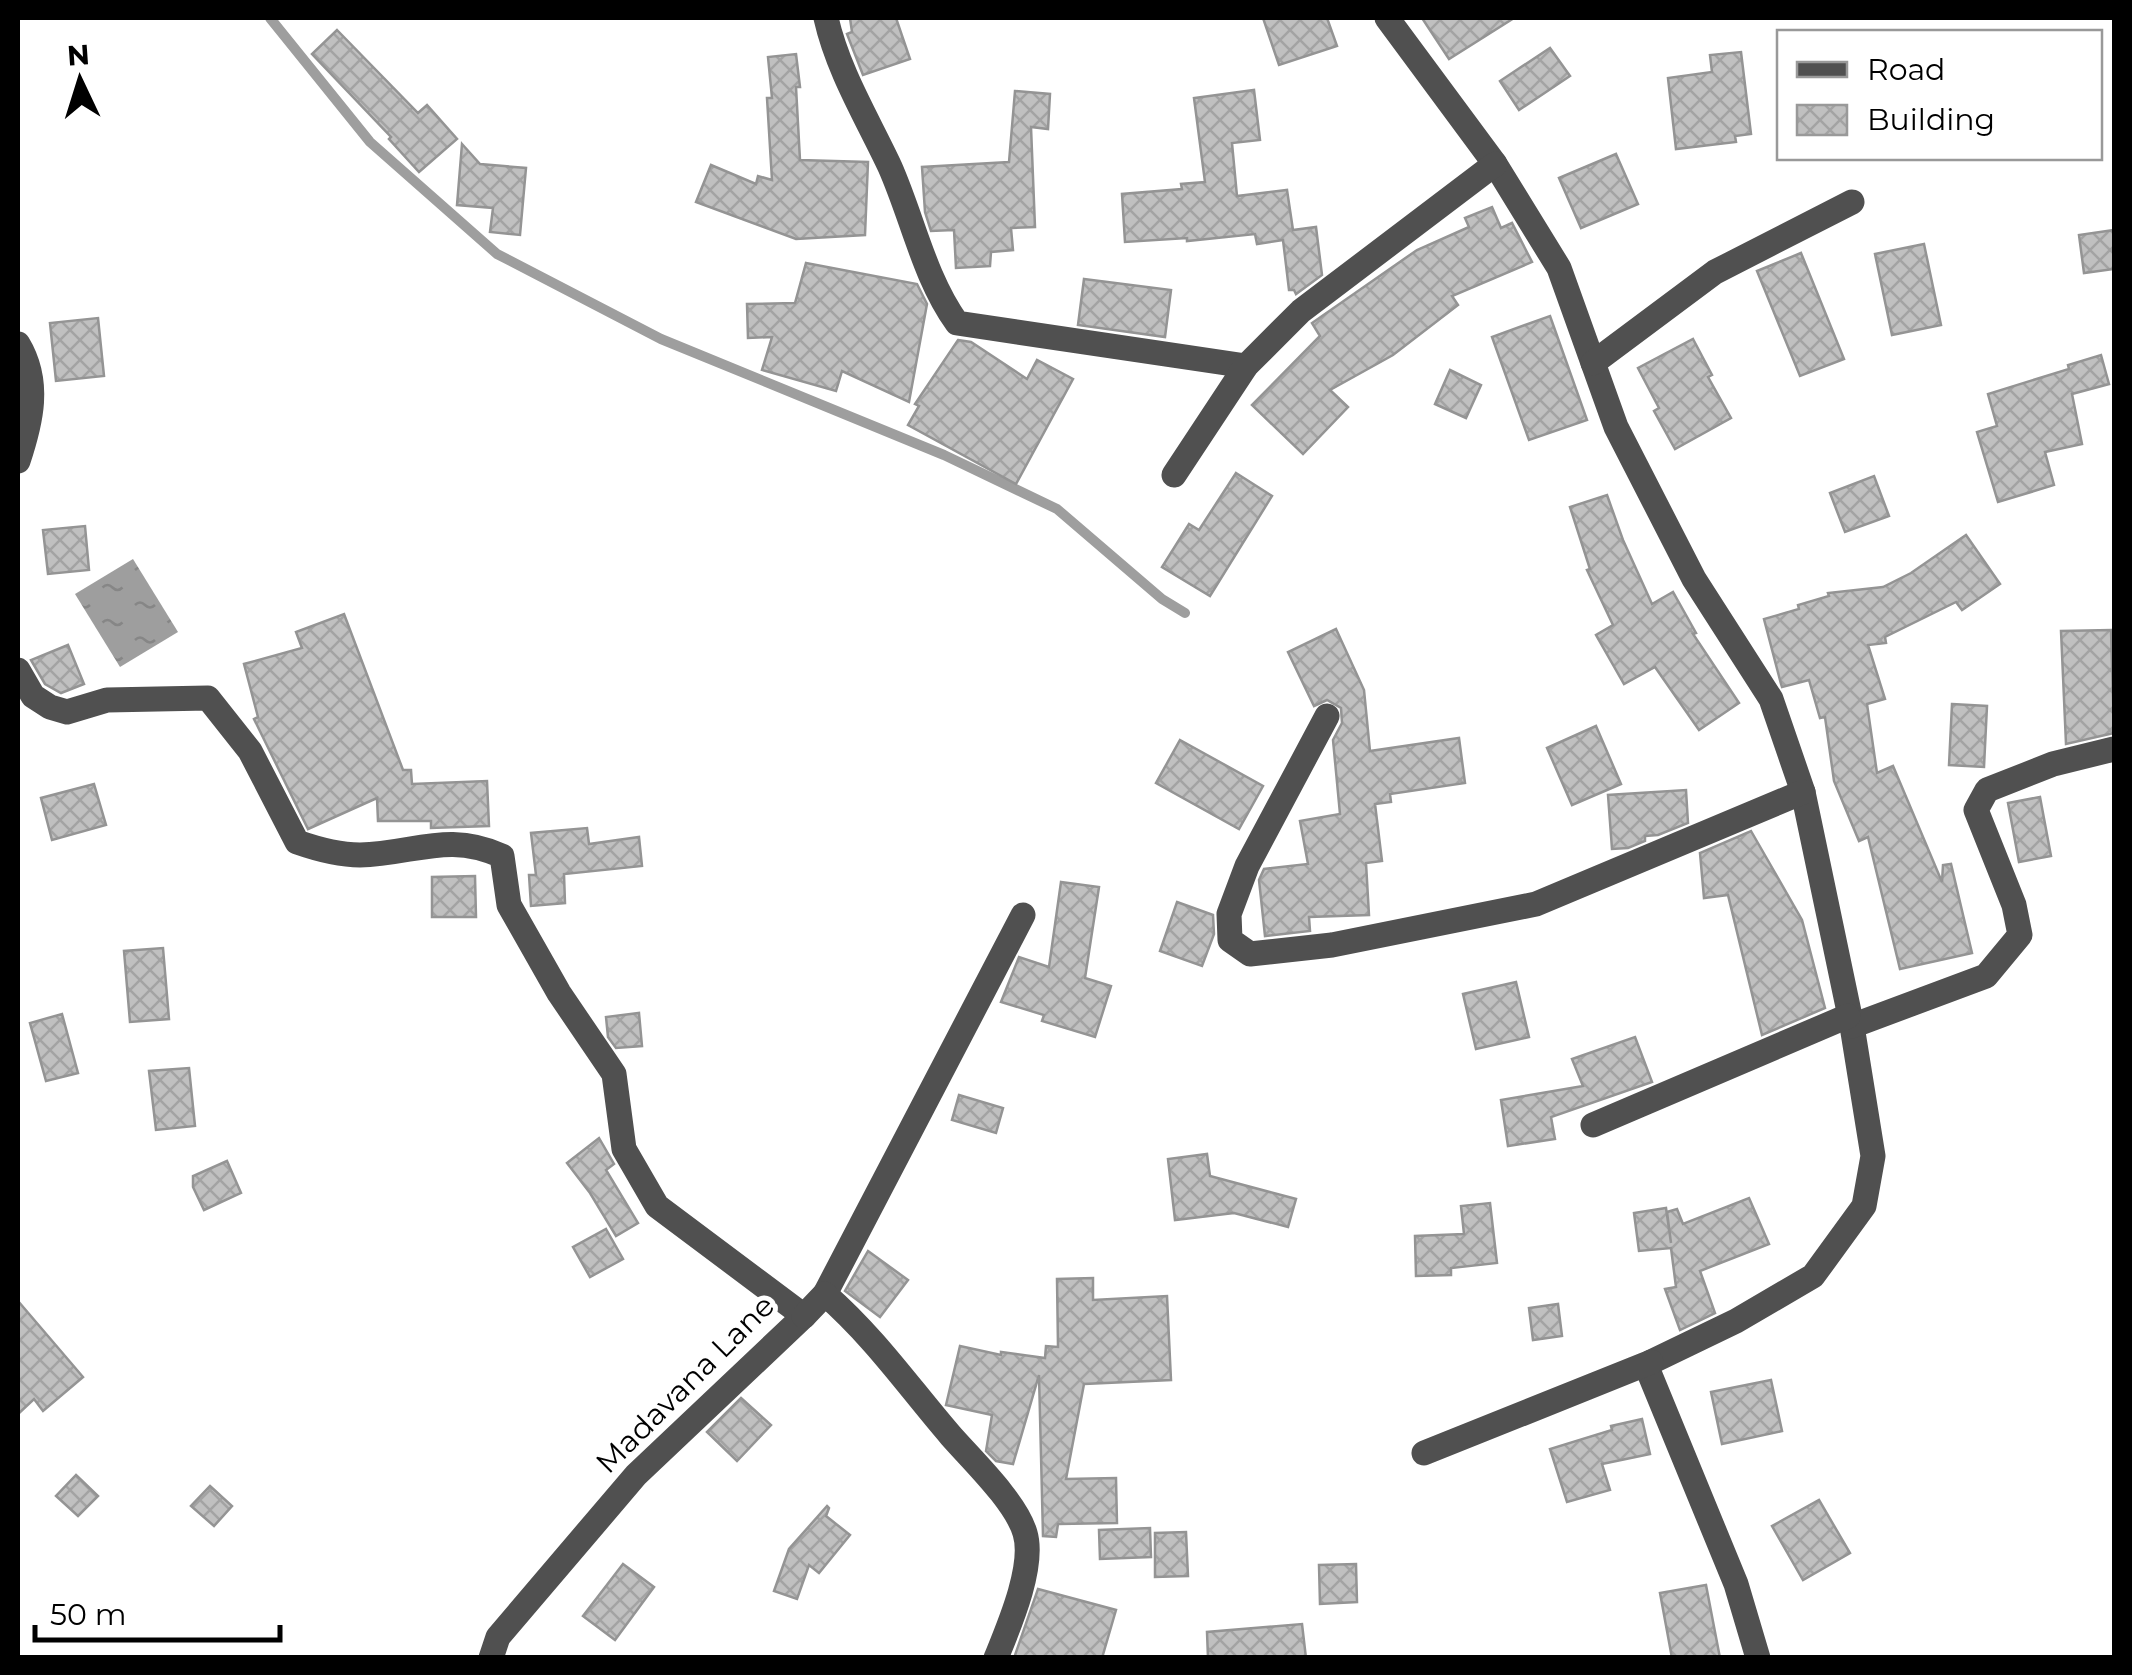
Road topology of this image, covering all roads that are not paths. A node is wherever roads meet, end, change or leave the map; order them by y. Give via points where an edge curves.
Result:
1 (826, 18) edge
2 (1387, 18) edge
3 (1495, 164) junction
4 (1852, 202) dead end
5 (18, 344) edge
6 (1593, 363) junction
7 (1246, 366) junction
8 (18, 461) edge
9 (1174, 474) dead end
10 (18, 670) edge
11 (1327, 716) dead end
12 (2114, 749) edge
13 (1804, 792) junction
14 (1023, 915) dead end
15 (1850, 1021) junction
16 (1593, 1125) dead end
17 (825, 1294) junction
18 (804, 1316) junction
19 (1651, 1362) junction
20 (1424, 1453) dead end
21 (491, 1658) edge
22 (996, 1658) edge
23 (1758, 1658) edge

1 - 7 street via 942,303 957,324
2 - 3 street
3 - 6 street via 1559,268
3 - 7 street via 1301,311
4 - 6 street via 1714,272
5 - 8 street via 32,379 31,423
6 - 13 street via 1616,427 1694,579 1771,700
7 - 9 street
10 - 18 street, Madavana Lane via 33,696 66,712 107,700 208,698 250,752 297,842 358,855 452,843 502,856 509,905 614,1074 624,1149 658,1206
11 - 13 street via 1228,914 1230,940 1250,954 1332,945 1536,904
12 - 15 street via 1987,790 1976,810 2020,935 1986,976
13 - 15 street
14 - 17 street
15 - 16 street
15 - 19 street via 1873,1156 1864,1206 1813,1276
17 - 18 street
17 - 22 street via 894,1363 1002,1494 1025,1532 1027,1564
18 - 21 street, Madavana Lane via 636,1475 498,1637
19 - 20 street
19 - 23 street via 1648,1370 1736,1584

